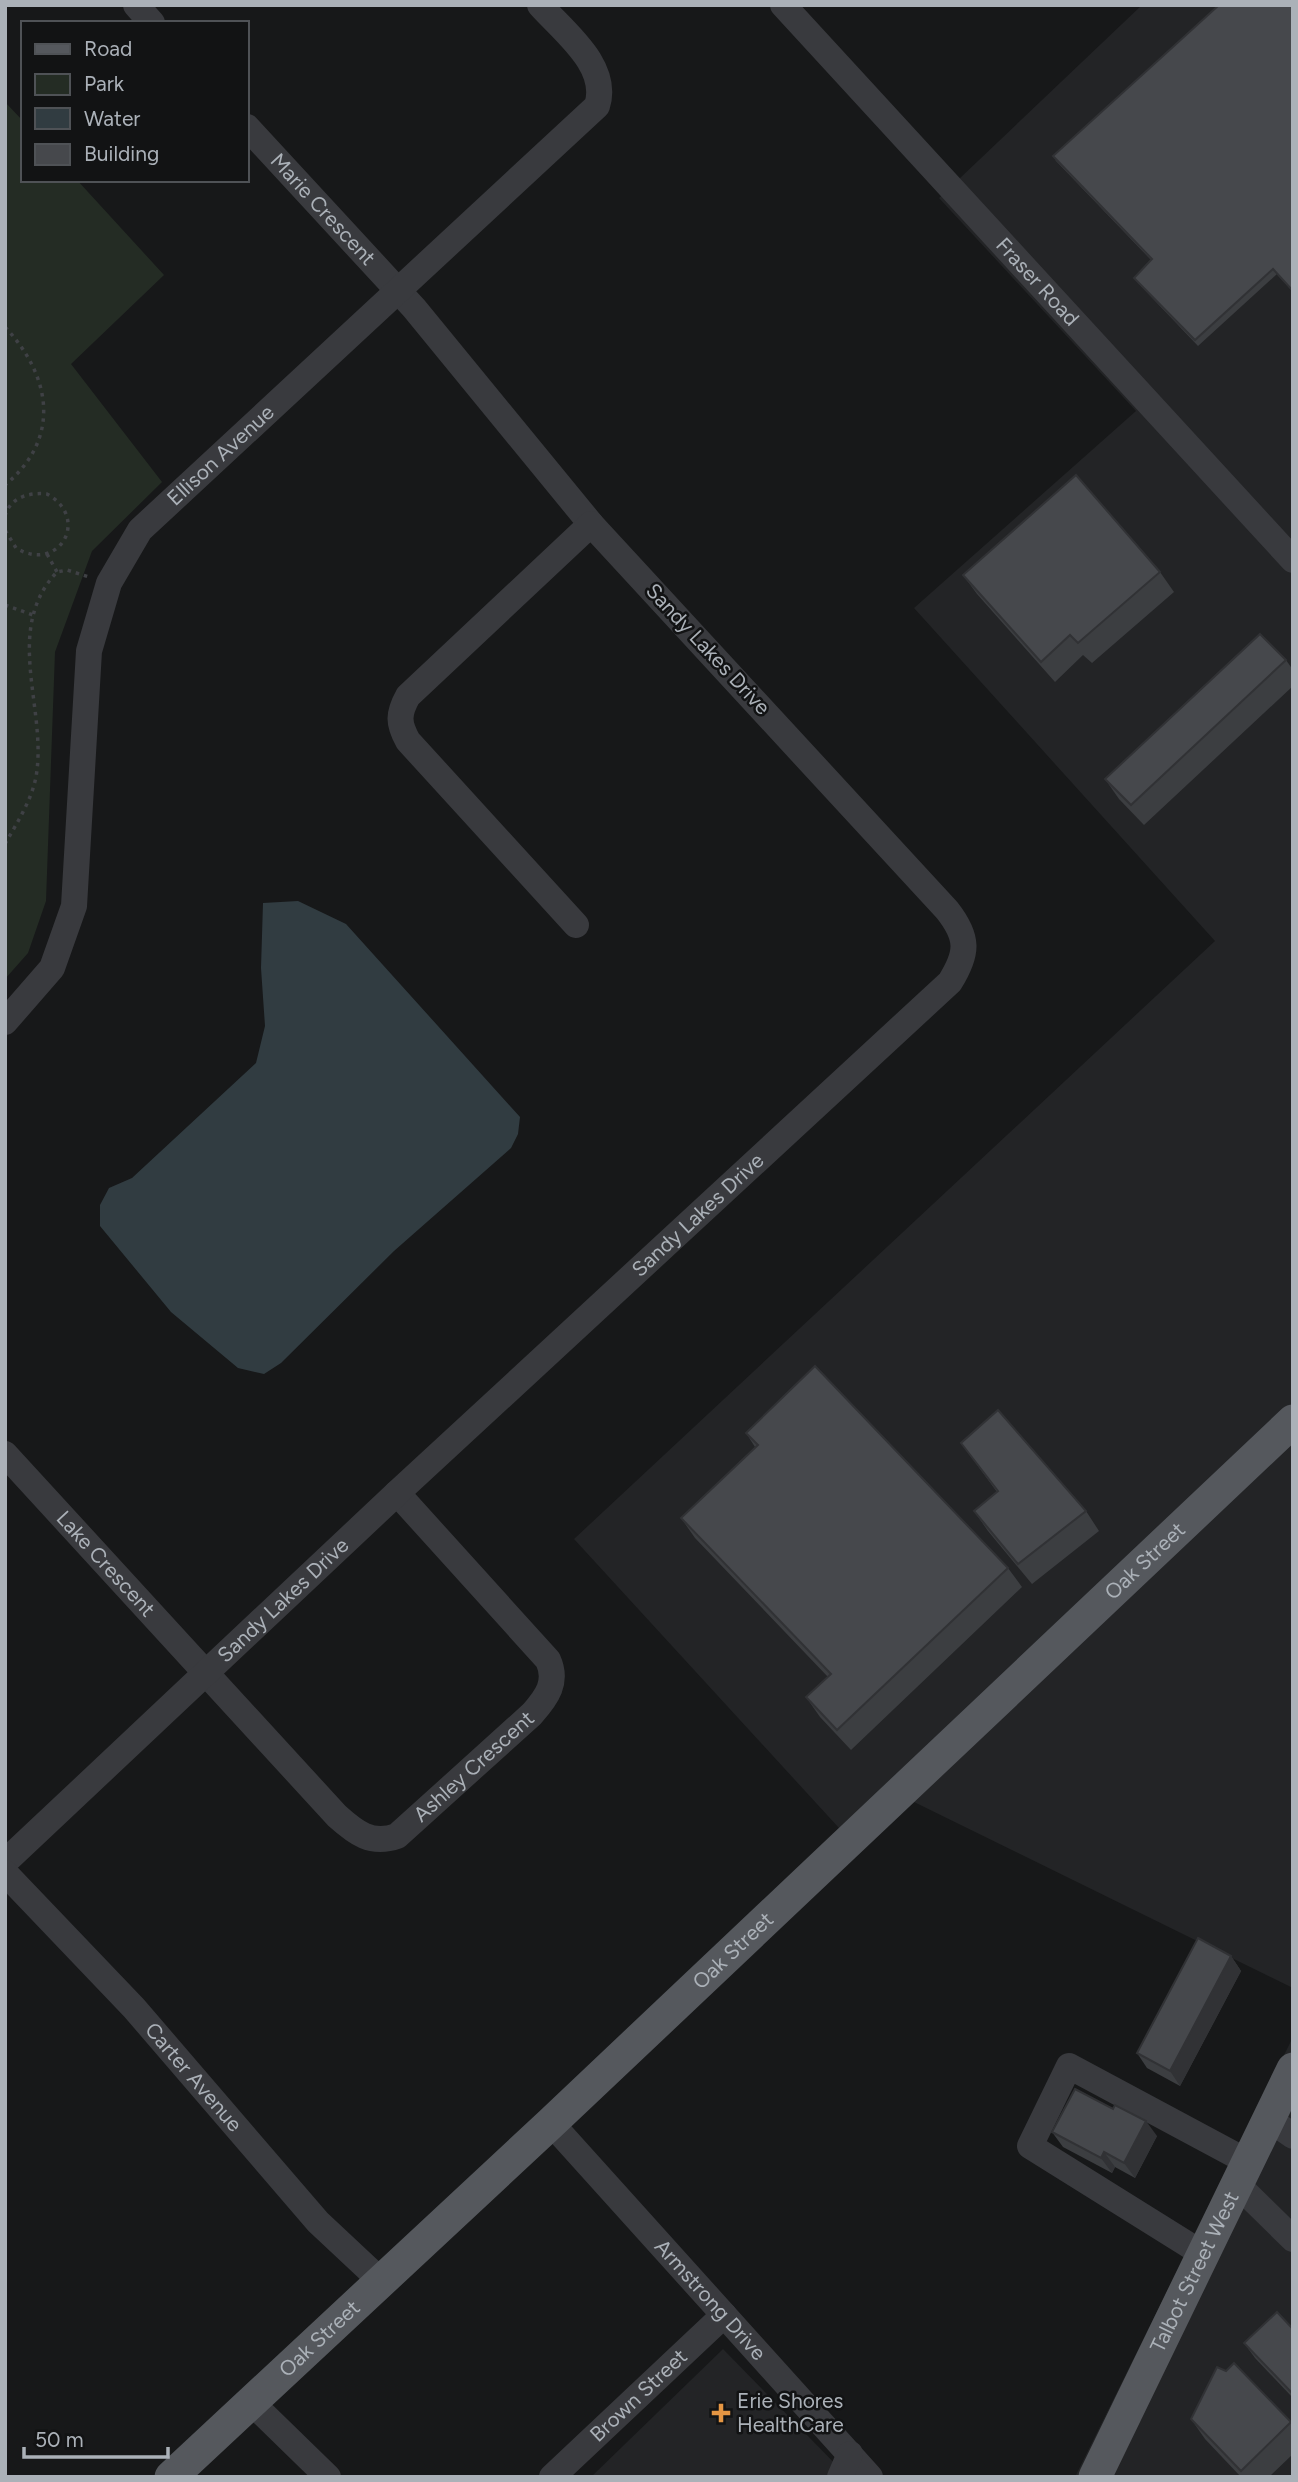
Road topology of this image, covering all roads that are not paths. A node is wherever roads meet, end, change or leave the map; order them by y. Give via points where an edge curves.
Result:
1 (136, 5) edge
2 (540, 5) edge
3 (783, 5) edge
4 (150, 21) edge
5 (248, 128) edge
6 (398, 292) junction
7 (591, 524) junction
8 (1293, 560) edge
9 (576, 925) dead end
10 (5, 1022) edge
11 (1293, 1421) edge
12 (5, 1454) edge
13 (397, 1493) junction
14 (206, 1673) junction
15 (5, 1862) edge
16 (5, 1874) edge
17 (1293, 2069) edge
18 (551, 2123) junction
19 (1281, 2127) edge
20 (1242, 2173) junction
21 (1293, 2239) edge
22 (1203, 2255) junction
23 (381, 2281) junction
24 (724, 2315) junction
25 (252, 2403) junction
26 (845, 2465) edge
27 (171, 2477) edge
28 (328, 2477) edge
29 (552, 2477) edge
30 (870, 2477) edge
31 (1095, 2477) edge

1 - 4 street
2 - 6 street, Ellison Avenue via 591,63 600,79 597,106
3 - 8 street, Fraser Road
5 - 6 street, Marie Crescent
6 - 7 street, Sandy Lakes Drive
6 - 10 street, Ellison Avenue via 139,530 109,583 89,651 74,906 52,968
7 - 9 street via 408,696 400,710 400,726 414,748
7 - 13 street, Sandy Lakes Drive via 947,910 964,940 962,963 950,982
11 - 18 main road, Oak Street
12 - 14 street, Lake Crescent
13 - 14 street, Sandy Lakes Drive
13 - 14 street, Ashley Crescent via 548,1660 552,1685 532,1714 397,1836 383,1841 368,1839 337,1816
14 - 15 street, Sandy Lakes Drive
16 - 23 street, Carter Avenue via 134,2008 318,2222
17 - 19 main road, Talbot Street West
18 - 23 main road, Oak Street
18 - 24 street, Armstrong Drive
19 - 20 main road, Talbot Street West
20 - 21 street
20 - 22 main road, Talbot Street West
20 - 22 street via 1069,2066 1030,2146
22 - 31 main road, Talbot Street West
23 - 25 main road, Oak Street
24 - 26 street, Armstrong Drive
24 - 29 street, Brown Street
25 - 27 main road, Oak Street
25 - 28 street
26 - 30 street, Armstrong Drive

